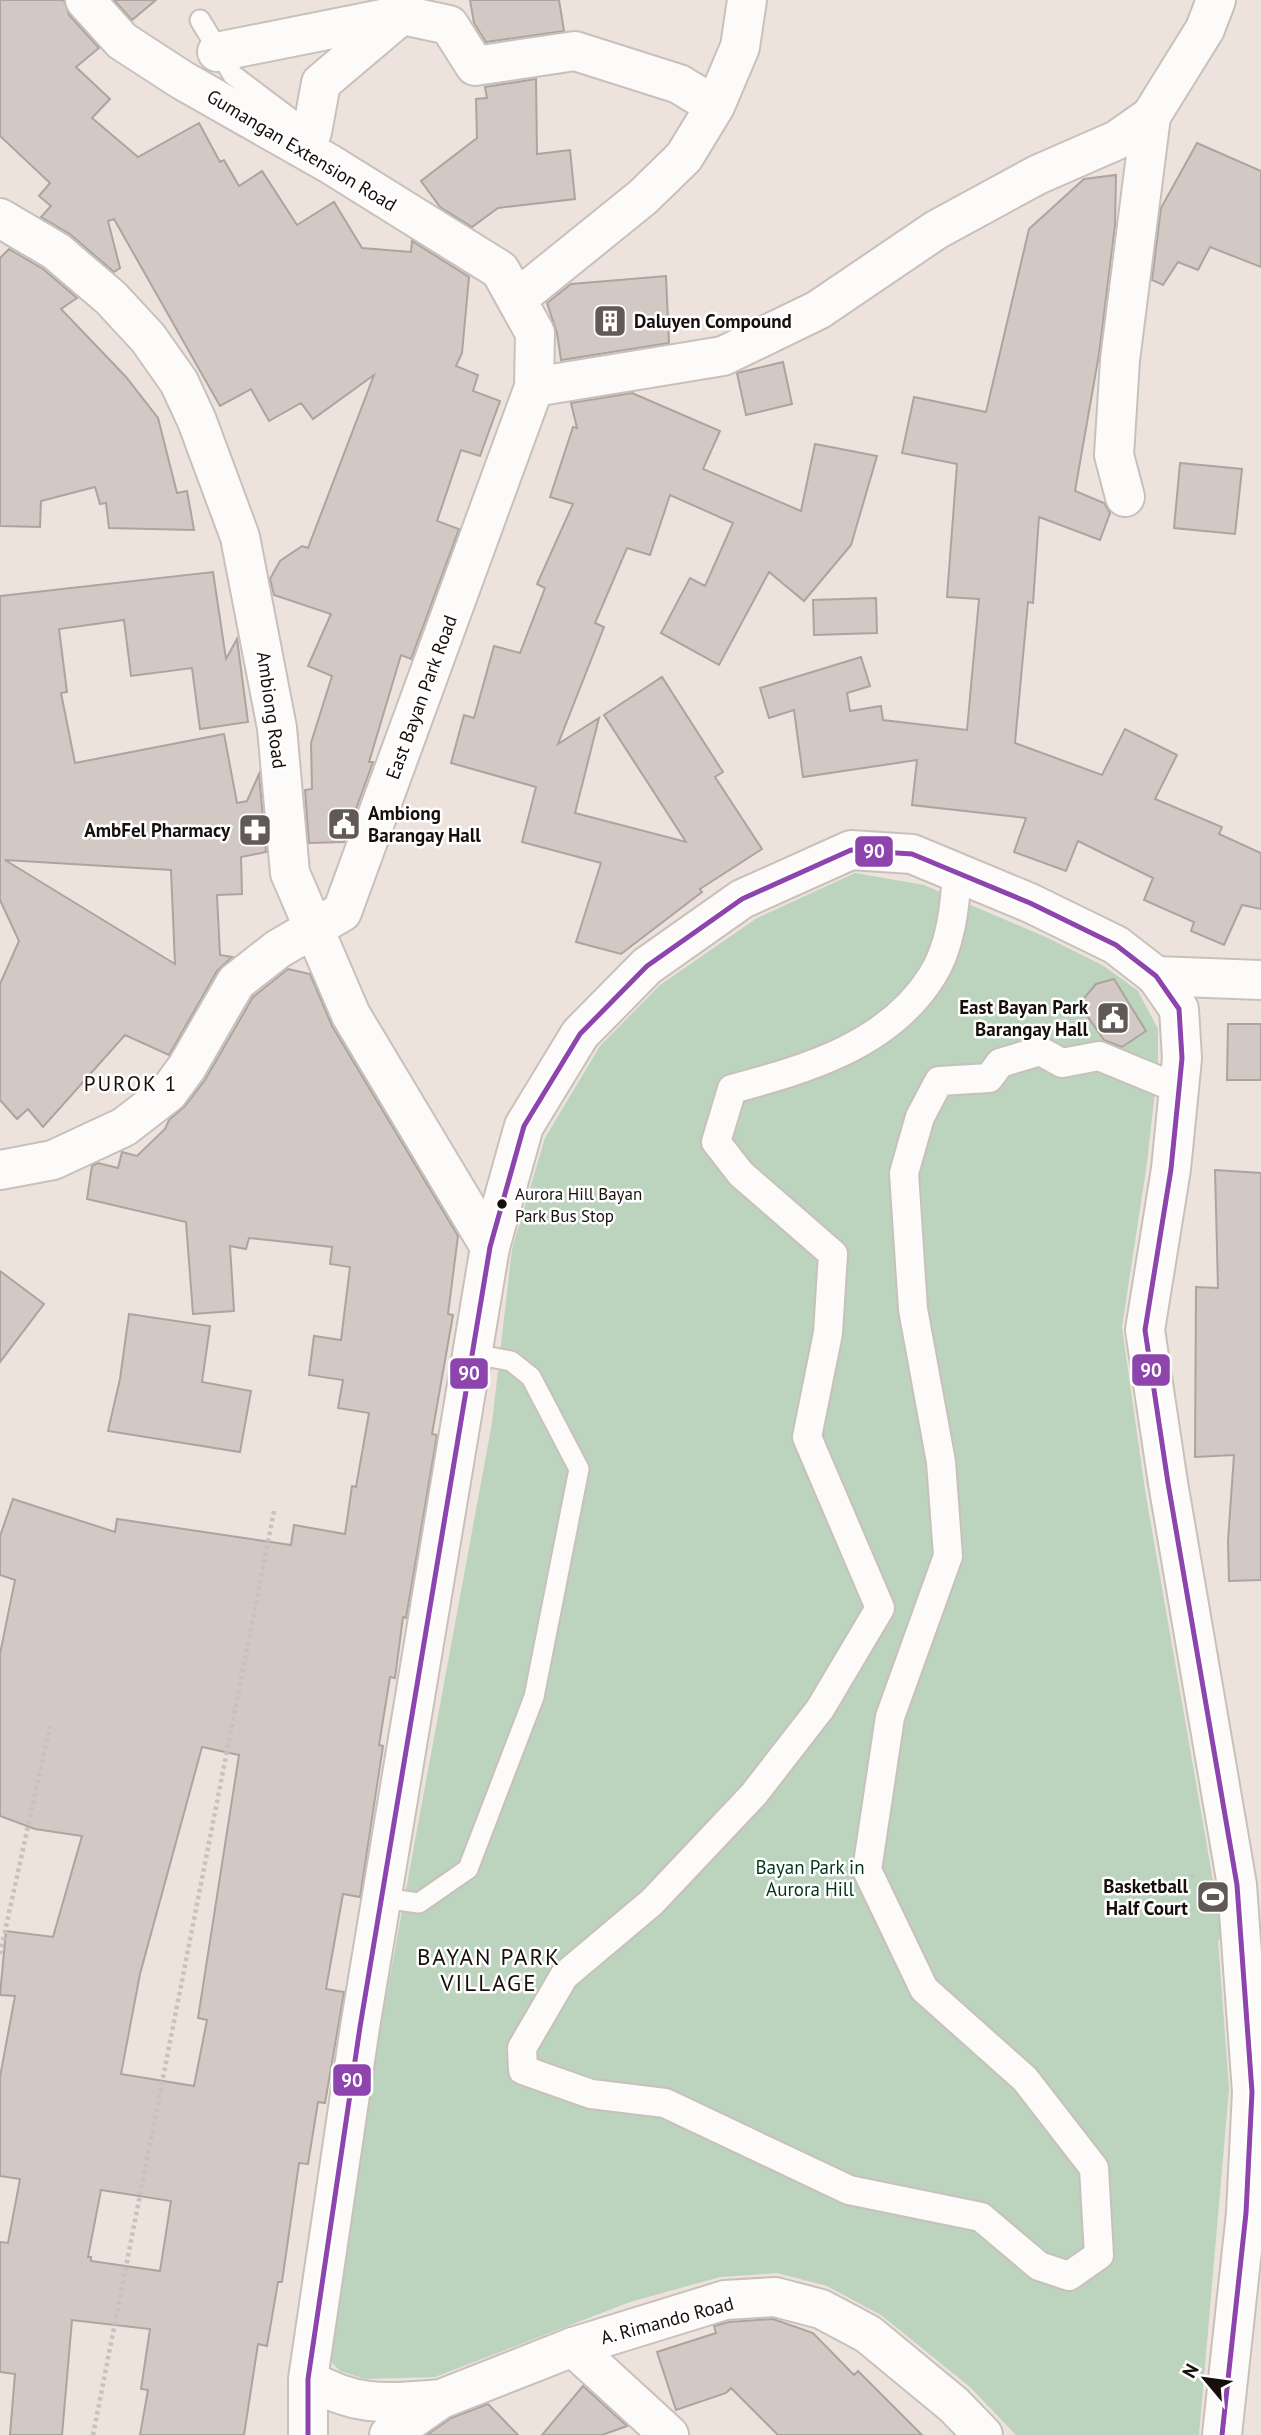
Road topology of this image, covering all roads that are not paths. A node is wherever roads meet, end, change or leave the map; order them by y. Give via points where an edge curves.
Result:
1 (85, 0) edge
2 (747, 0) edge
3 (1216, 0) edge
4 (402, 15) junction
5 (208, 36) joint
6 (715, 106) junction
7 (1152, 116) junction
8 (312, 132) junction
9 (330, 164) junction
10 (0, 218) edge
11 (518, 298) junction
12 (534, 387) junction
13 (1125, 497) dead end
14 (957, 873) junction
15 (311, 928) junction
16 (1156, 976) junction
17 (1261, 980) edge
18 (1179, 1089) junction
19 (0, 1170) edge
20 (490, 1247) junction
21 (474, 1354) junction
22 (383, 1898) junction
23 (573, 2347) junction
24 (308, 2379) junction
25 (442, 2399) junction
26 (308, 2435) edge
27 (389, 2435) edge
28 (669, 2435) edge
29 (983, 2435) edge
30 (1222, 2435) edge

1 - 9 street, Gumangan Extension Road via 122,41
2 - 6 street via 740,47
3 - 7 street via 1205,29
4 - 5 street
4 - 6 street via 449,25 475,66 575,51 679,84
4 - 8 street via 321,83
5 - 8 lane via 233,75
6 - 11 street via 684,157 643,197
7 - 12 street via 1116,140 1037,175 936,230 818,310 723,356
7 - 13 street via 1120,360 1114,455
8 - 9 lane
9 - 11 street, Gumangan Extension Road via 500,270
10 - 15 street, Ambiong Road via 56,251 111,298 148,338 197,421 243,550 277,728 290,873
11 - 12 street, East Bayan Park Road via 535,333
12 - 15 street, East Bayan Park Road via 342,912
14 - 16 street via 1116,945
14 - 18 street via 954,917 932,975 894,1019 839,1055 732,1089 716,1142 741,1174 833,1254 828,1334 807,1437 880,1608 820,1709 754,1794 652,1902 564,1976 522,2048 522,2059 523,2070 591,2094 665,2103 849,2190 981,2217 1040,2266 1069,2276 1099,2255 1094,2168 1025,2079 924,1989 867,1870 890,1717 948,1556 941,1462 912,1309 904,1173 920,1117 939,1081 989,1078 1000,1063 1040,1051 1062,1063 1099,1056
14 - 20 street via 912,854 851,850 742,900 647,966 580,1034 524,1126
15 - 19 street, East Bayan Park Road via 236,982 168,1093 124,1127 53,1160
15 - 20 street, Ambiong Road via 351,1016
16 - 17 street
16 - 18 street via 1179,1009
18 - 30 street via 1145,1330 1237,1885 1252,2092 1246,2213
20 - 21 street
21 - 22 street
21 - 22 lane via 511,1361 531,1377 579,1469 534,1697 468,1869 419,1903
22 - 24 street
23 - 25 street, A. Rimando Road
23 - 28 street
23 - 29 street, A. Rimando Road via 725,2300 775,2297 821,2309 868,2334
24 - 25 street, A. Rimando Road via 363,2403
24 - 26 street
25 - 27 street, A. Rimando Road

